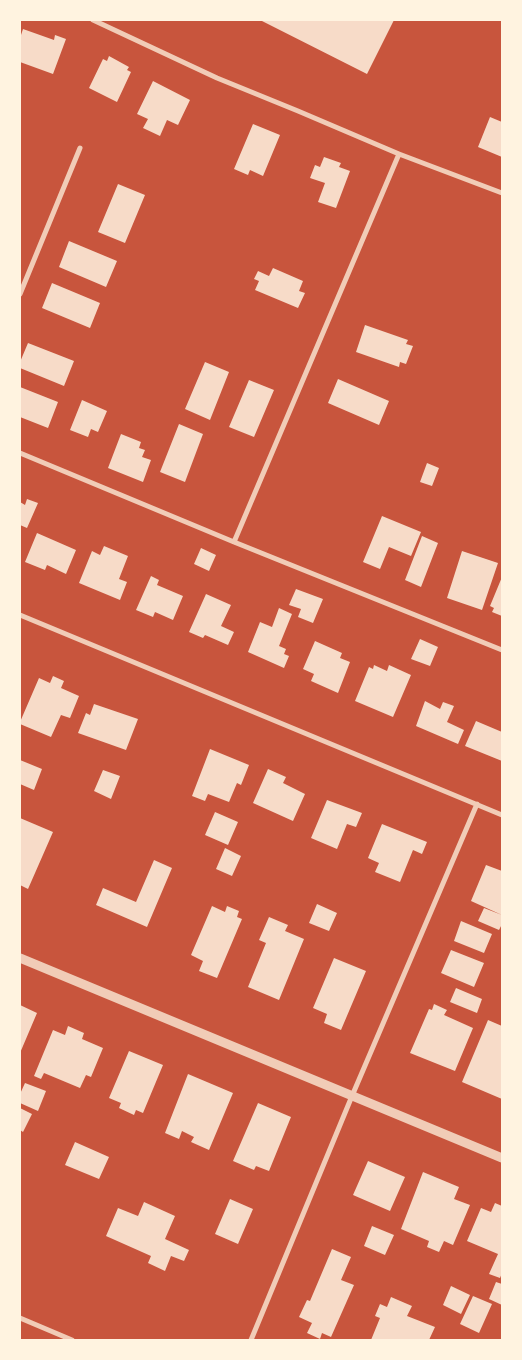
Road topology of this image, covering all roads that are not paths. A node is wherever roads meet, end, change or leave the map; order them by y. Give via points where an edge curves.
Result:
1 (93, 20) edge
2 (80, 148) dead end
3 (399, 154) junction
4 (502, 192) edge
5 (20, 294) edge
6 (20, 454) edge
7 (234, 542) junction
8 (20, 615) edge
9 (502, 650) edge
10 (477, 804) junction
11 (502, 815) edge
12 (20, 958) edge
13 (352, 1096) junction
14 (502, 1158) edge
15 (20, 1318) edge
16 (72, 1340) edge
17 (251, 1340) edge

1 - 3 street via 218,78
2 - 5 street
3 - 4 street
3 - 7 street
6 - 7 street
7 - 9 street
8 - 10 street
10 - 11 street
10 - 13 street
12 - 13 street
13 - 14 street
13 - 17 street
15 - 16 street

